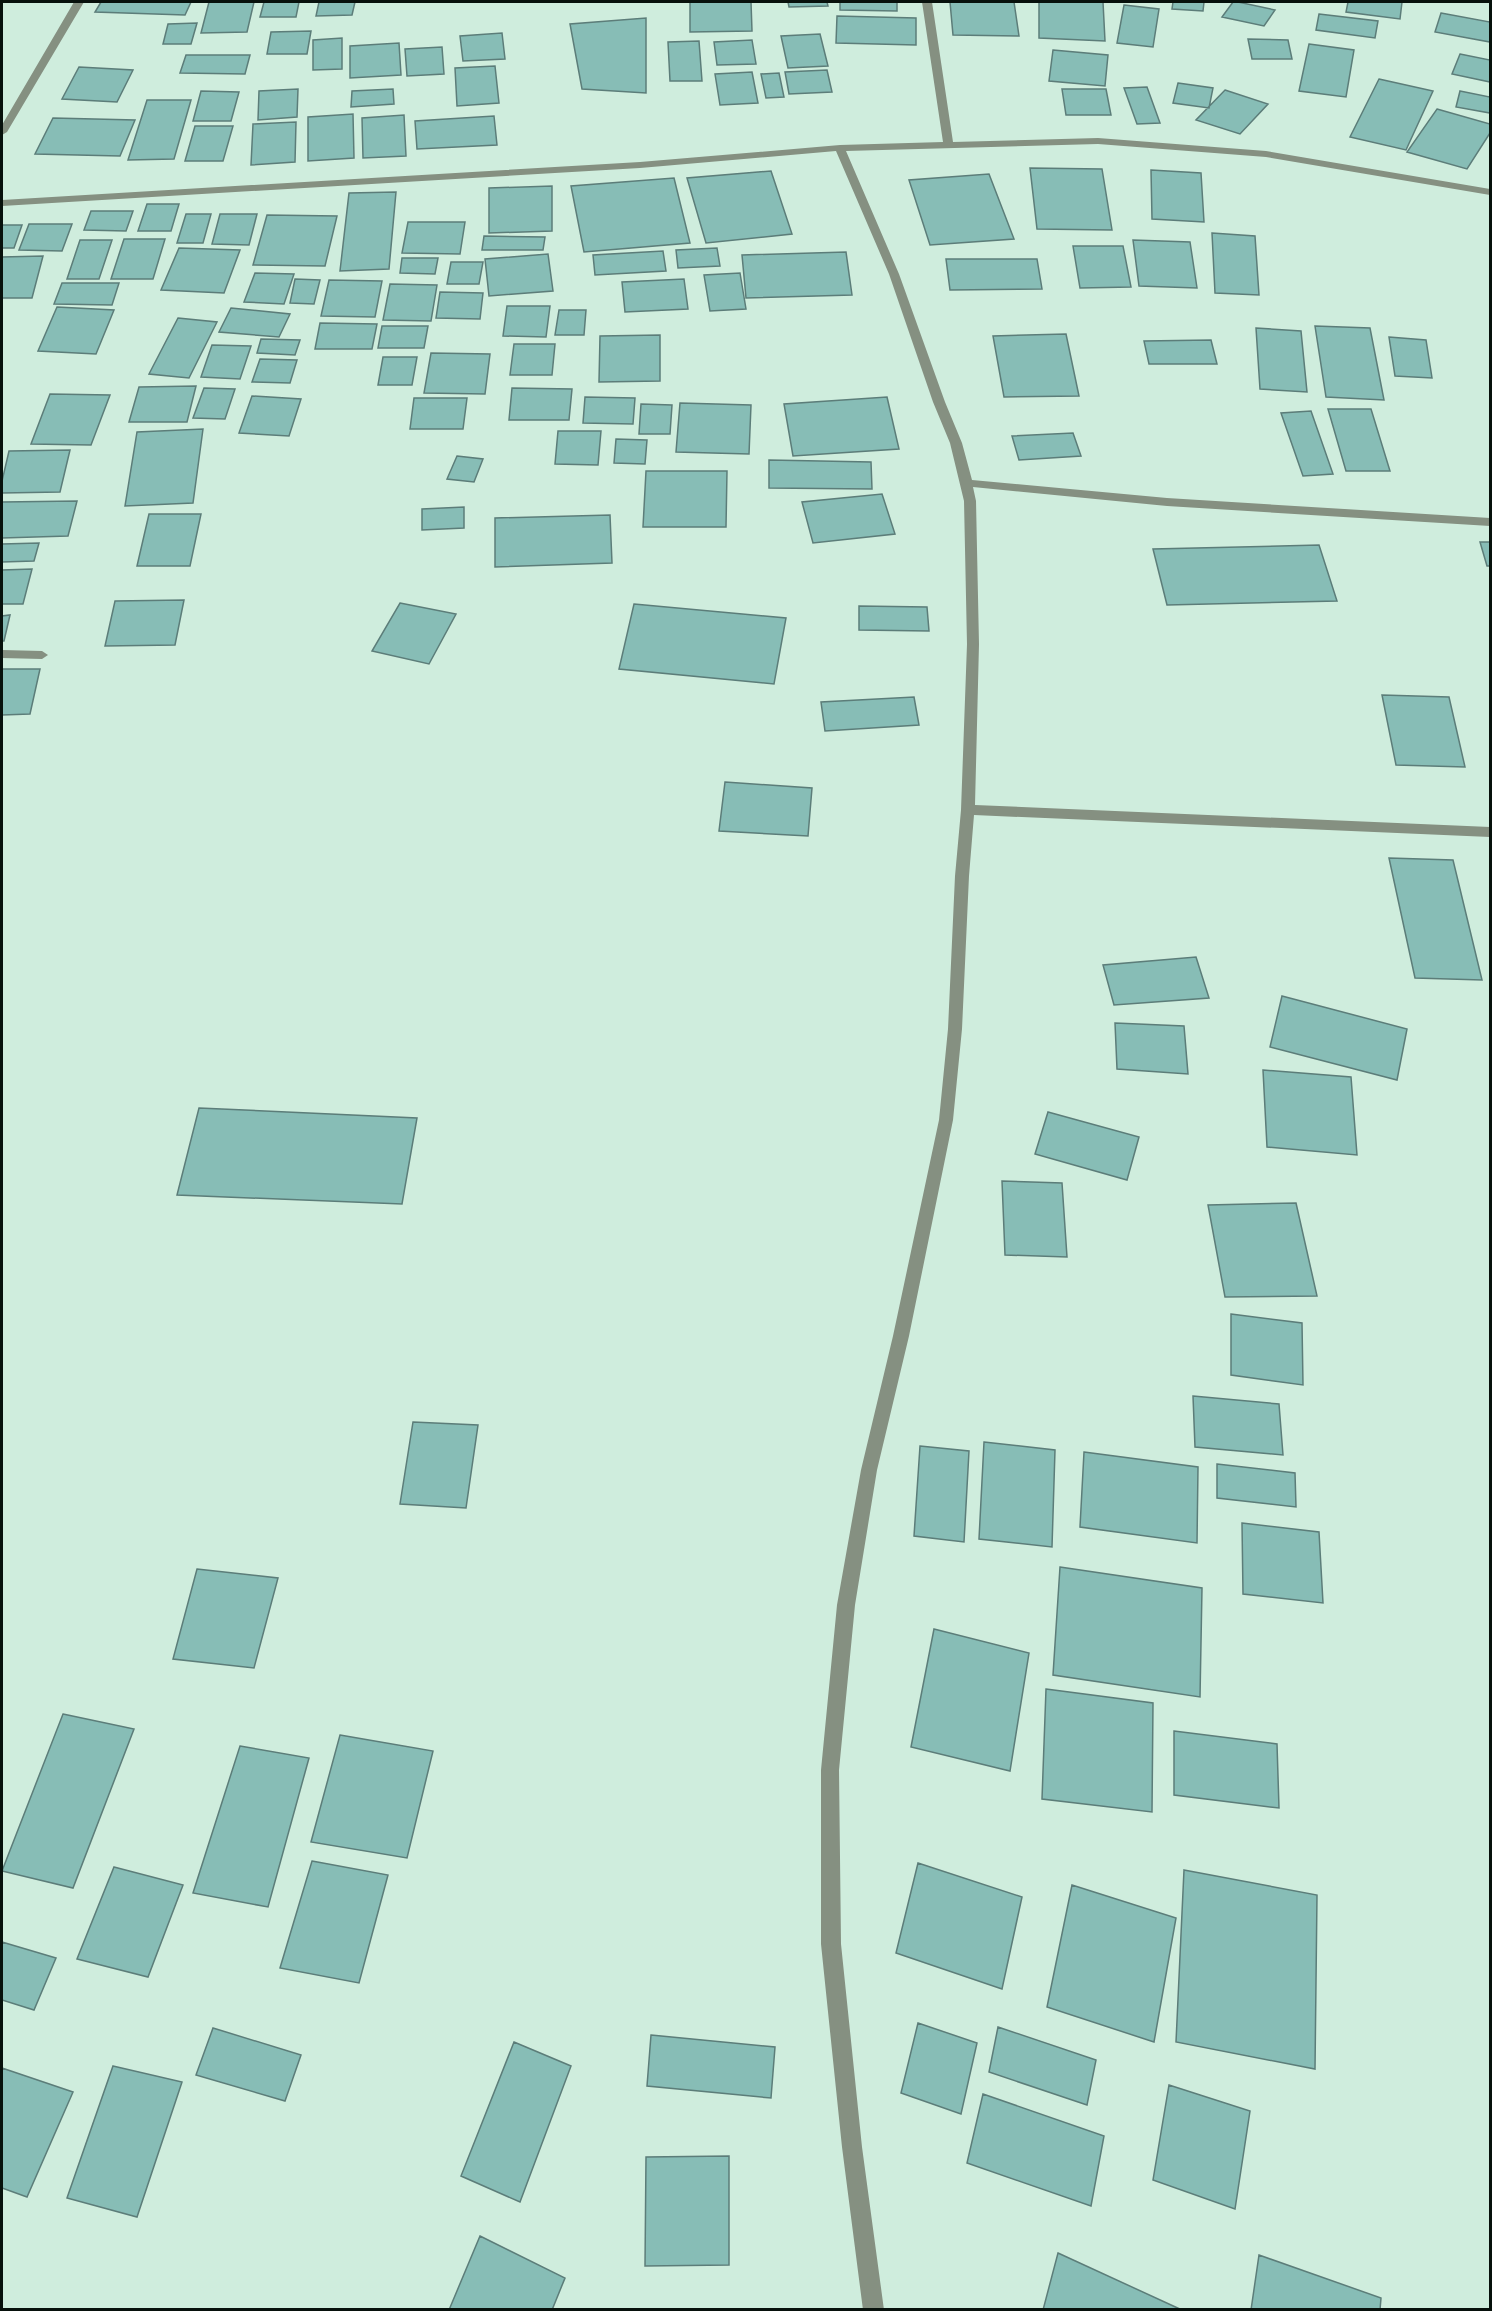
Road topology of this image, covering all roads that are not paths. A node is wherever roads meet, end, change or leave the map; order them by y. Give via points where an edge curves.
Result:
1 (79, 2) edge
2 (927, 2) edge
3 (2, 132) edge
4 (948, 144) junction
5 (840, 148) junction
6 (1491, 192) edge
7 (2, 203) edge
8 (967, 483) junction
9 (1491, 522) edge
10 (2, 654) edge
11 (42, 655) dead end
12 (968, 810) junction
13 (1491, 832) edge
14 (874, 2310) edge

1 - 3 street
2 - 4 street
4 - 5 street
4 - 6 street via 1098,141 1266,154
5 - 7 street via 640,165
5 - 8 street via 894,274
8 - 9 street via 1167,502
8 - 12 street via 973,645
10 - 11 street
12 - 13 street
12 - 14 street via 946,1120 867,1481 846,1605 830,1770 831,1944

